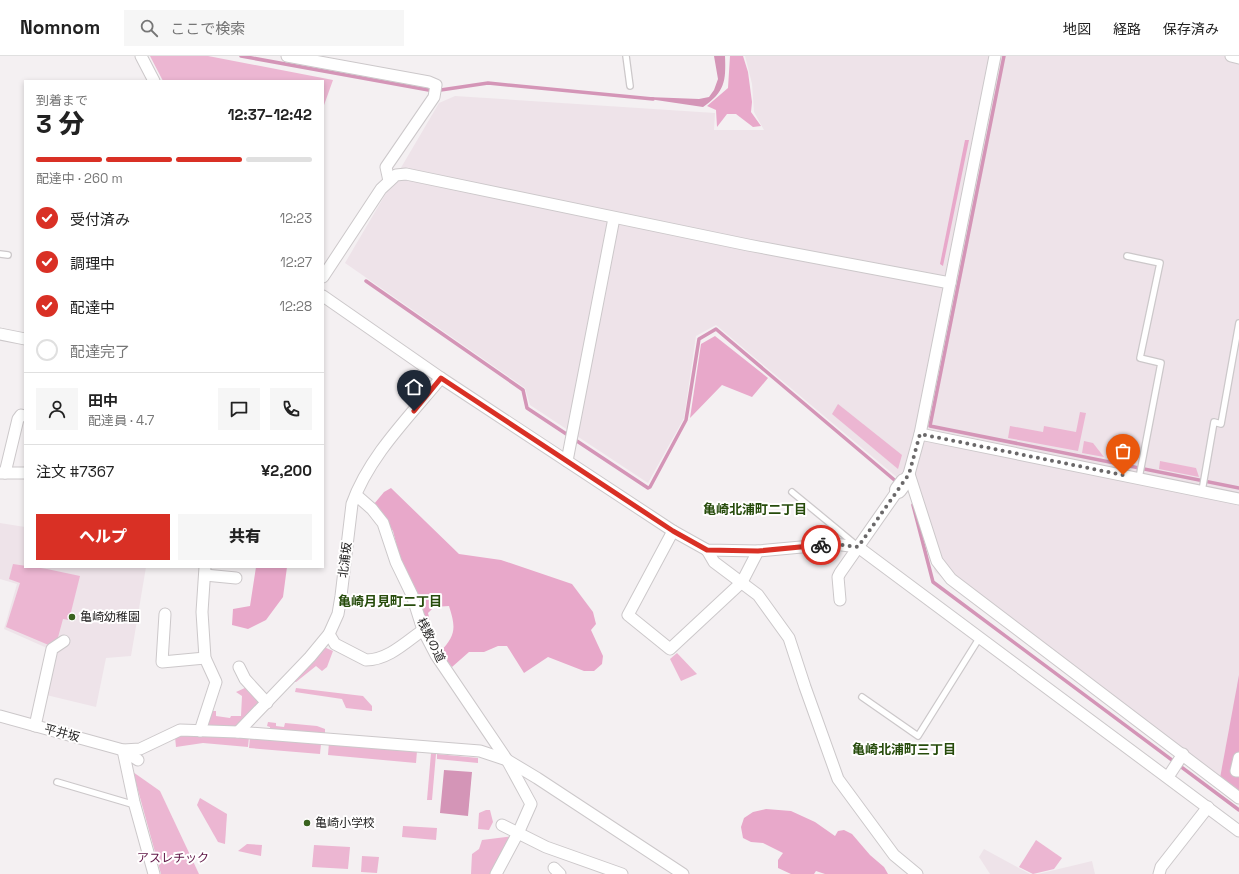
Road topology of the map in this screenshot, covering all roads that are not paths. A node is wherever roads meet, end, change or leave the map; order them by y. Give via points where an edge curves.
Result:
1 (141, 56) edge
2 (287, 56) edge
3 (626, 56) edge
4 (995, 56) edge
5 (1231, 56) edge
6 (1239, 58) edge
7 (332, 60) edge
8 (153, 80) edge
9 (630, 86) dead end
10 (389, 180) junction
11 (614, 218) junction
12 (0, 254) edge
13 (8, 255) dead end
14 (1127, 256) dead end
15 (324, 276) edge
16 (950, 283) junction
17 (324, 297) edge
18 (1239, 323) edge
19 (0, 334) edge
20 (24, 339) edge
21 (441, 378) junction
22 (24, 416) edge
23 (920, 434) junction
24 (567, 461) junction
25 (3, 473) edge
26 (24, 473) edge
27 (1139, 478) junction
28 (904, 482) junction
29 (1202, 491) junction
30 (792, 492) dead end
31 (356, 495) junction
32 (1239, 499) edge
33 (673, 531) junction
34 (858, 547) junction
35 (707, 550) junction
36 (758, 551) junction
37 (205, 571) edge
38 (236, 578) dead end
39 (742, 582) junction
40 (840, 600) dead end
41 (165, 614) dead end
42 (423, 630) junction
43 (329, 634) junction
44 (980, 637) junction
45 (64, 641) dead end
46 (205, 658) junction
47 (239, 667) dead end
48 (862, 697) dead end
49 (267, 703) junction
50 (0, 716) edge
51 (35, 726) junction
52 (200, 731) junction
53 (238, 732) junction
54 (123, 750) junction
55 (1180, 758) junction
56 (1239, 758) edge
57 (138, 760) dead end
58 (507, 760) junction
59 (1239, 772) edge
60 (1168, 777) junction
61 (57, 782) dead end
62 (1239, 798) edge
63 (135, 805) junction
64 (1208, 807) junction
65 (502, 825) dead end
66 (1239, 831) edge
67 (518, 834) junction
68 (608, 871) edge
69 (154, 874) edge
70 (496, 874) edge
71 (622, 874) edge
72 (683, 874) edge
73 (917, 874) edge
74 (1159, 874) edge

1 - 8 street
2 - 7 street
3 - 9 lane
4 - 16 street
5 - 6 street
7 - 10 street via 436,85 434,97 386,167
10 - 11 street via 396,175 406,174
10 - 15 street
11 - 16 street
11 - 24 street
12 - 13 lane
14 - 27 lane via 1160,263 1140,358 1161,363
16 - 23 street
17 - 21 street
18 - 29 lane via 1221,424 1214,422
19 - 20 street
21 - 24 street
21 - 31 street, 北浦坂 via 369,469
22 - 25 street via 21,415 18,419
23 - 27 street
23 - 28 street
24 - 33 street
25 - 26 street
27 - 29 street
28 - 34 street
28 - 55 street via 937,561 951,579
29 - 32 street
30 - 34 lane
31 - 42 street, 桟敷の道 via 383,523
31 - 43 street, 北浦坂 via 352,504 339,608
33 - 35 street
33 - 39 street via 628,615 667,648 673,648
34 - 36 street via 834,544
34 - 40 street via 838,577
34 - 44 street
35 - 36 street
35 - 39 street via 714,562
36 - 39 street
37 - 38 street
37 - 46 street via 202,612
39 - 73 street via 758,595 789,638 838,779 894,856
41 - 46 street via 162,662
42 - 43 street via 384,657 371,660 366,660 335,644
42 - 58 street, 桟敷の道 via 436,655
43 - 49 street, 北浦坂
44 - 48 lane via 918,736
44 - 60 street
45 - 51 street via 52,649
46 - 52 street via 216,682
47 - 49 street via 245,679
49 - 53 street, 北浦坂
50 - 51 street, 平井坂
51 - 54 street, 平井坂
52 - 53 street
52 - 54 street via 180,730 140,749
53 - 58 street via 480,751
54 - 57 street
54 - 63 street
55 - 60 street
55 - 62 street
56 - 59 street via 1236,771
58 - 67 street, 桟敷の道 via 530,804
58 - 72 street
60 - 64 street
61 - 63 lane
63 - 69 street
64 - 66 street
64 - 74 street via 1161,867
65 - 67 street
67 - 68 street
67 - 70 street, 桟敷の道
68 - 71 street

